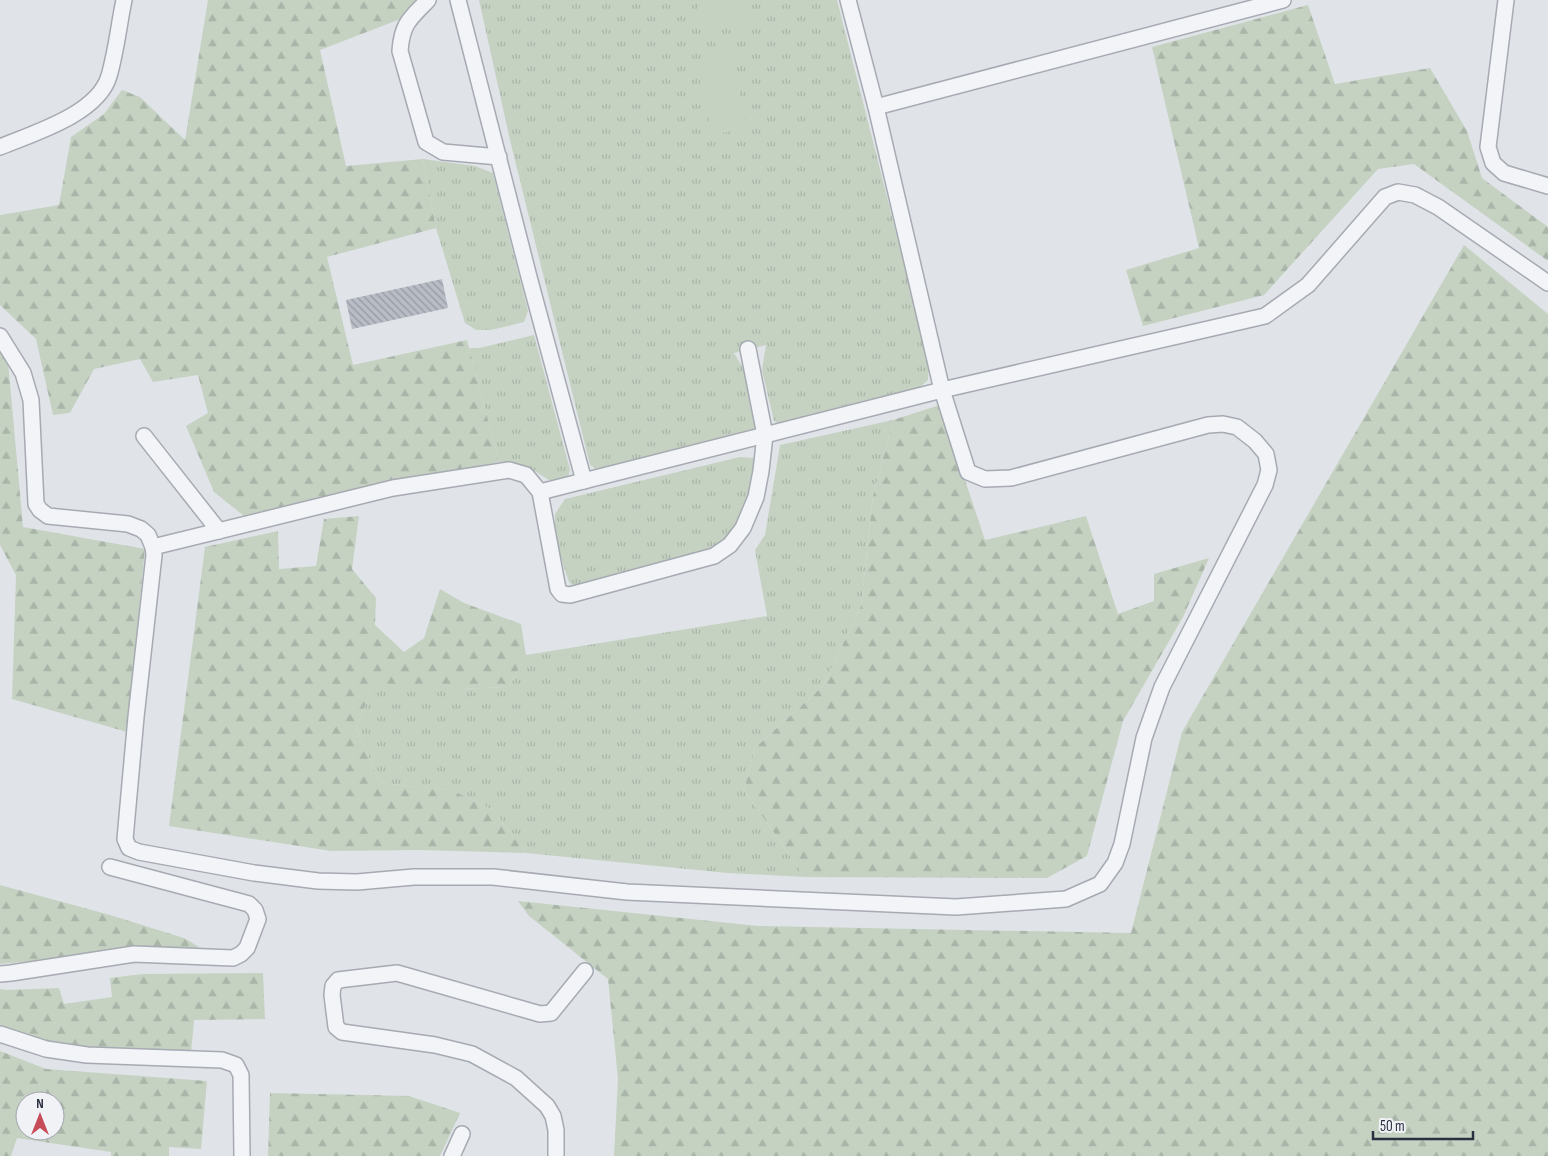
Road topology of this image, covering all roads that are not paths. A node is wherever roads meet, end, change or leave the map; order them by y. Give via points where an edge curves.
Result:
1 (124, 0) edge
2 (428, 0) edge
3 (458, 0) edge
4 (848, 0) edge
5 (1283, 0) edge
6 (1506, 0) edge
7 (876, 107) junction
8 (0, 147) edge
9 (499, 157) junction
10 (1548, 186) edge
11 (1548, 283) edge
12 (0, 336) edge
13 (748, 349) dead end
14 (942, 390) junction
15 (144, 436) dead end
16 (765, 436) junction
17 (584, 481) junction
18 (540, 492) junction
19 (219, 531) junction
20 (153, 547) junction
21 (110, 867) dead end
22 (585, 971) dead end
23 (0, 974) edge
24 (0, 1034) edge
25 (462, 1134) dead end
26 (242, 1156) edge
27 (452, 1156) edge
28 (556, 1156) edge

1 - 8 street via 109,77 100,94 58,123
2 - 9 street via 405,24 400,51 426,142 442,152
3 - 9 street
4 - 7 street
5 - 7 street
6 - 10 street via 1488,147 1493,163 1504,173
7 - 14 street
9 - 17 street
11 - 14 street via 1438,207 1415,195 1398,192 1385,197 1308,285 1265,316
12 - 20 street via 24,373 32,400 36,504 40,510 48,516 128,524 148,535
13 - 16 street
14 - 16 street
14 - 20 street via 968,472 985,479 1011,478 1208,425 1224,424 1237,428 1266,454 1269,470 1265,485 1162,687 1144,738 1122,844 1115,862 1100,884 1066,899 956,907 627,892 493,876 357,882 254,873 139,852 129,848 125,839
15 - 19 street
16 - 17 street
16 - 18 street via 756,497 743,528 730,545 714,556 570,596 558,590
17 - 18 street
18 - 19 street via 526,475 509,470 393,488
19 - 20 street
21 - 23 street via 249,904 256,910 258,919 248,948 233,958 134,954
22 - 28 street via 552,1013 546,1014 397,973 338,980 333,986 336,1026 342,1032 435,1045 472,1054 516,1078 553,1116
24 - 26 street via 46,1050 87,1055 222,1060 236,1066 240,1075
25 - 27 street

